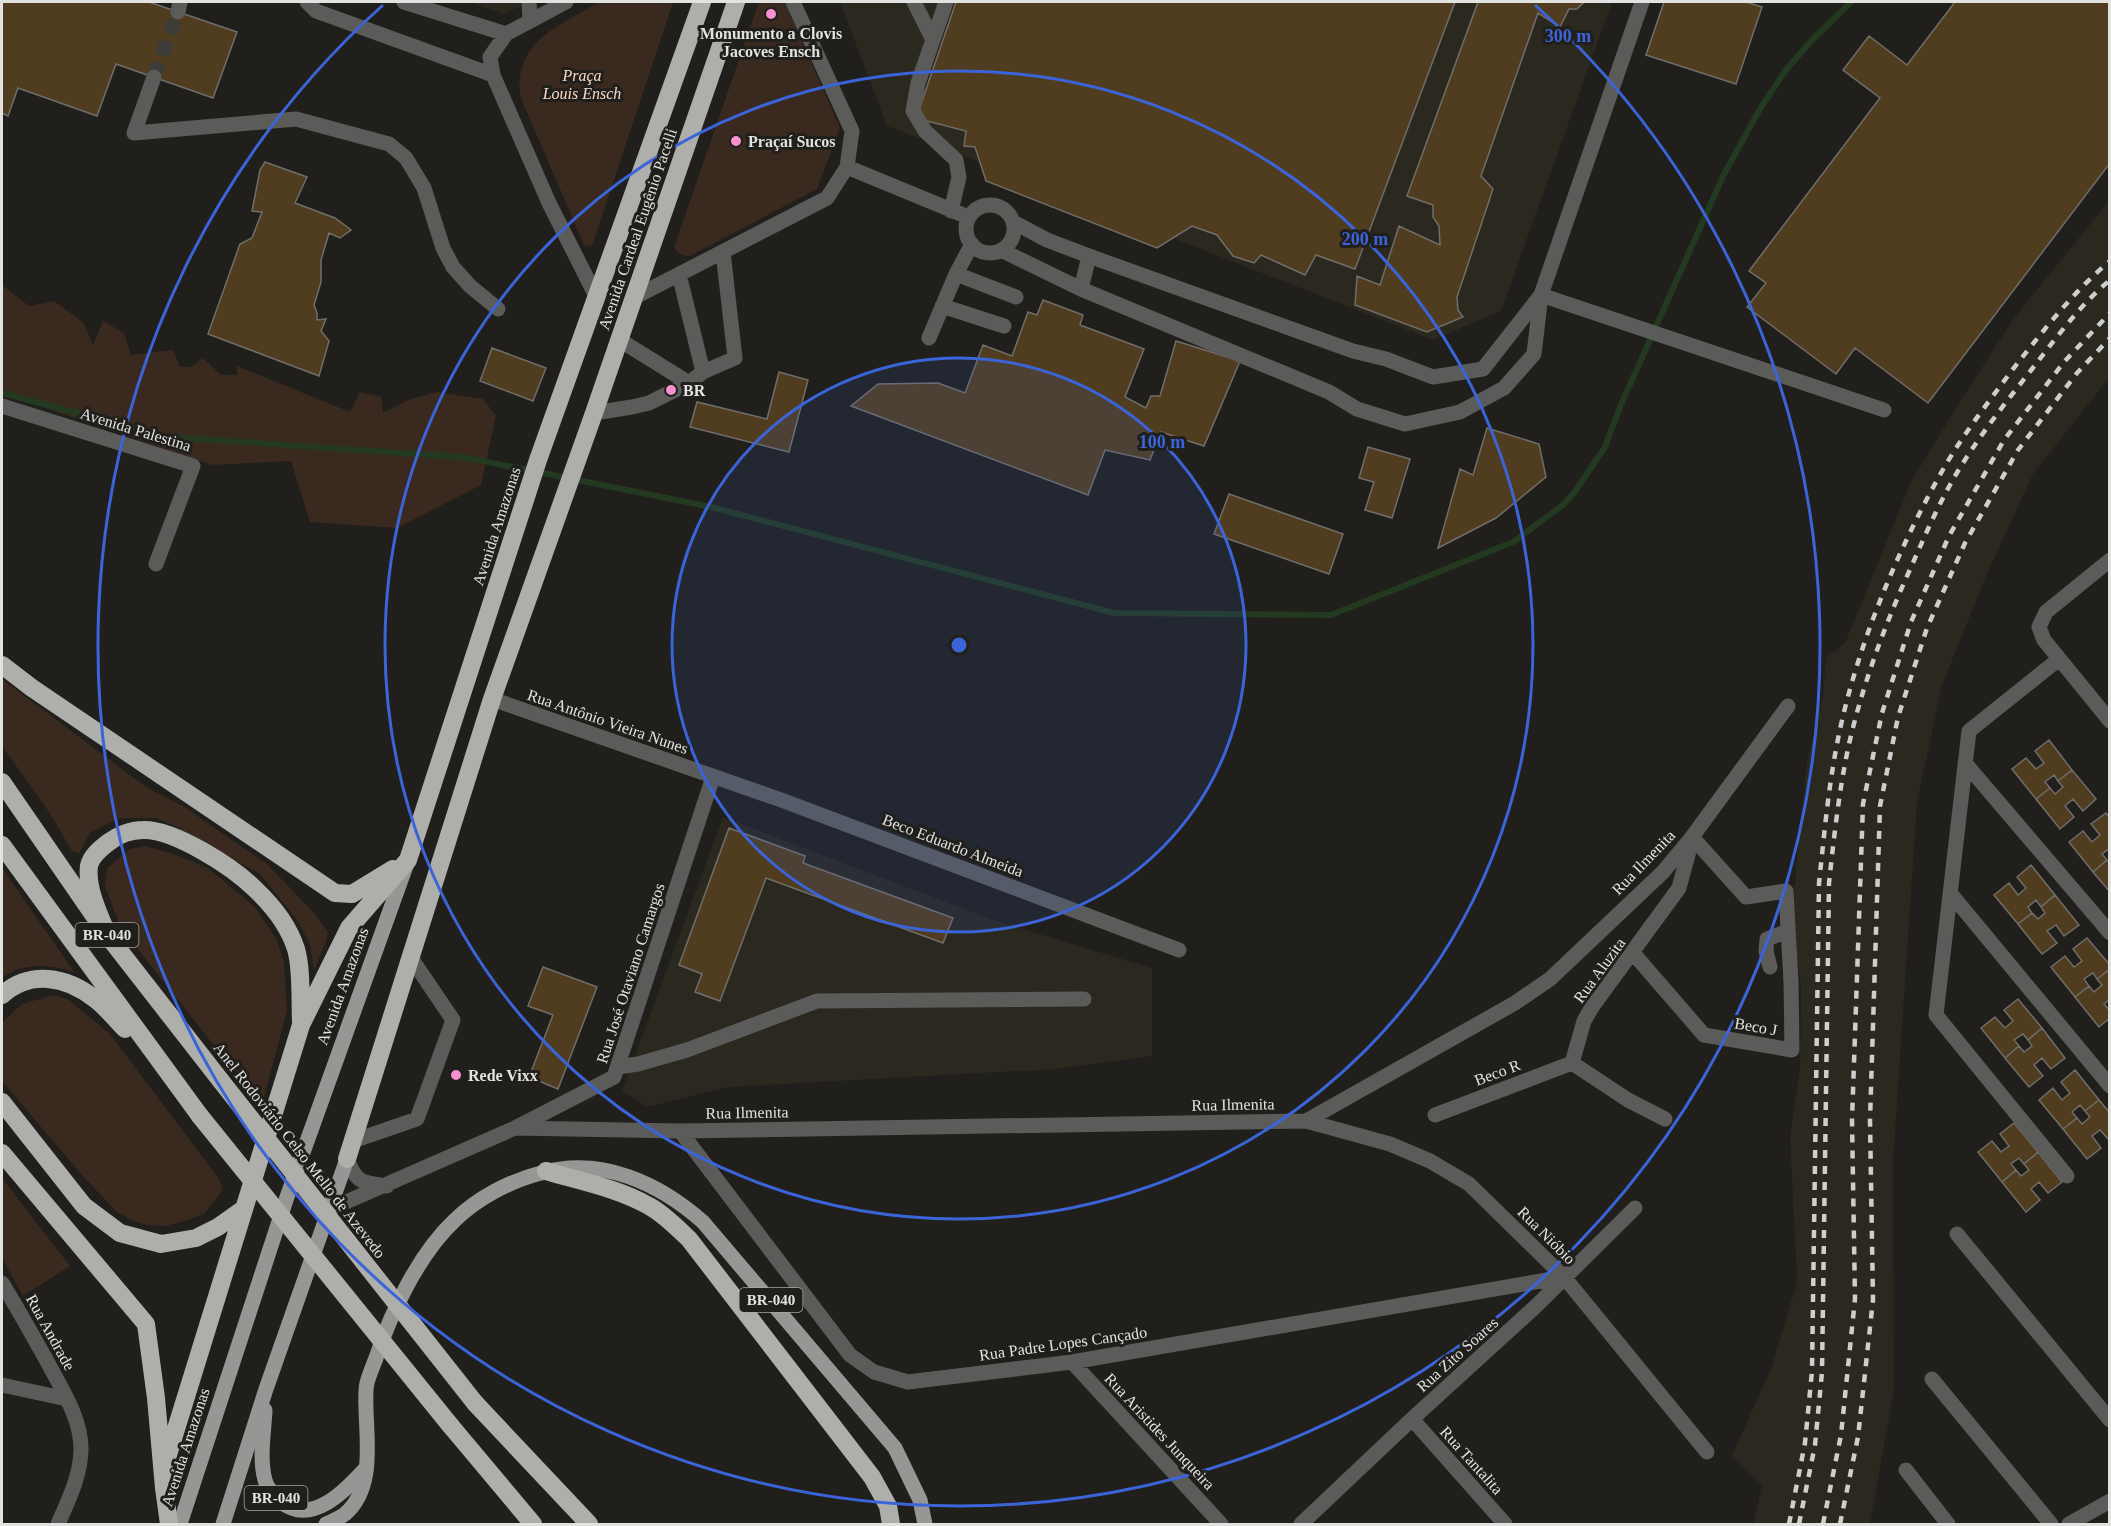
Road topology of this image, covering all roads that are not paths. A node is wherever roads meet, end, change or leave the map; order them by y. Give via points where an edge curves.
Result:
1 (307, 2) edge
2 (404, 2) edge
3 (529, 2) edge
4 (566, 2) edge
5 (702, 2) edge
6 (736, 2) edge
7 (793, 2) edge
8 (914, 2) edge
9 (946, 2) edge
10 (1642, 2) edge
11 (530, 21) junction
12 (506, 34) junction
13 (933, 40) junction
14 (492, 75) junction
15 (154, 77) tunnel mouth
16 (847, 167) junction
17 (951, 211) junction
18 (970, 215) junction
19 (1013, 222) junction
20 (972, 244) junction
21 (1001, 249) junction
22 (723, 252) junction
23 (1089, 256) junction
24 (679, 274) junction
25 (956, 274) junction
26 (1081, 289) junction
27 (1541, 295) junction
28 (596, 297) junction
29 (1017, 297) dead end
30 (633, 298) junction
31 (942, 306) junction
32 (498, 309) dead end
33 (1004, 326) dead end
34 (929, 338) dead end
35 (618, 339) junction
36 (704, 372) junction
37 (689, 383) junction
38 (2, 406) edge
39 (1884, 410) dead end
40 (594, 413) junction
41 (538, 460) joint
42 (2109, 560) edge
43 (156, 564) dead end
44 (2059, 659) junction
45 (2, 665) edge
46 (492, 699) junction
47 (1788, 706) dead end
48 (2109, 721) edge
49 (1965, 763) junction
50 (713, 777) junction
51 (2, 782) edge
52 (1692, 837) junction
53 (2, 845) edge
54 (408, 860) junction
55 (1951, 894) junction
56 (1788, 932) junction
57 (2109, 933) edge
58 (108, 936) junction
59 (1179, 950) dead end
60 (1633, 953) junction
61 (411, 958) junction
62 (1770, 967) dead end
63 (2, 995) edge
64 (1084, 999) dead end
65 (301, 1025) junction
66 (1572, 1063) junction
67 (618, 1067) junction
68 (2109, 1086) edge
69 (182, 1092) junction
70 (2, 1102) edge
71 (1435, 1116) dead end
72 (1665, 1119) dead end
73 (1306, 1121) junction
74 (515, 1128) junction
75 (680, 1131) junction
76 (350, 1150) junction
77 (2, 1153) edge
78 (546, 1171) junction
79 (2067, 1176) dead end
80 (387, 1186) junction
81 (1635, 1208) dead end
82 (330, 1209) junction
83 (242, 1210) junction
84 (1957, 1234) dead end
85 (1564, 1277) junction
86 (2, 1282) edge
87 (1072, 1362) junction
88 (1932, 1379) dead end
89 (2, 1385) edge
90 (266, 1389) junction
91 (68, 1399) junction
92 (1412, 1419) junction
93 (2109, 1420) edge
94 (1707, 1452) dead end
95 (367, 1466) junction
96 (1906, 1470) dead end
97 (163, 1471) junction
98 (2109, 1501) edge
99 (587, 1522) edge
100 (58, 1524) edge
101 (169, 1524) edge
102 (180, 1524) edge
103 (223, 1524) edge
104 (326, 1524) edge
105 (533, 1524) edge
106 (891, 1524) edge
107 (925, 1524) edge
108 (1221, 1524) edge
109 (1301, 1524) edge
110 (1505, 1524) edge
111 (1948, 1524) edge
112 (2051, 1524) edge
113 (2069, 1524) edge

1 - 14 street via 316,11
2 - 12 street
3 - 11 street
4 - 11 street
5 - 28 highway, Avenida Cardeal Eugênio Pacelli
6 - 30 highway, Avenida Cardeal Eugênio Pacelli
7 - 16 street via 852,131
8 - 13 street
9 - 13 street
10 - 27 street
11 - 12 street
12 - 14 street via 490,57
13 - 17 street via 913,111 925,130 956,160 959,177
14 - 28 street
15 - 32 street via 134,133 296,119 389,144 406,158 424,188 453,267
16 - 17 street
16 - 22 street via 826,198
17 - 18 street
18 - 19 street via 979,207 999,206
18 - 20 street via 966,224
19 - 21 street via 1009,243
19 - 23 street
20 - 21 street via 980,251
20 - 25 street
21 - 26 street
22 - 24 street
22 - 36 street via 735,358
23 - 26 street
23 - 27 street via 1433,377 1483,369
24 - 30 street
24 - 36 street
25 - 29 street
25 - 31 street
26 - 27 street via 1329,392 1357,410 1405,424 1460,412 1504,388 1534,354
27 - 39 street
28 - 41 highway, Avenida Cardeal Eugênio Pacelli
30 - 35 highway, Avenida Cardeal Eugênio Pacelli
31 - 33 street
31 - 34 street
35 - 37 street
35 - 40 highway, Avenida Cardeal Eugênio Pacelli
36 - 37 street
37 - 40 street via 649,403
38 - 43 street, Avenida Palestina via 193,466
40 - 46 highway, Avenida Cardeal Eugênio Pacelli
41 - 54 highway, Avenida Amazonas
42 - 44 street via 2046,612 2039,627
44 - 48 street
44 - 49 street via 1968,731
45 - 54 highway via 335,893 352,894
46 - 50 street, Rua Antônio Vieira Nunes
46 - 61 highway
47 - 52 street, Rua Ilmenita
49 - 55 street
49 - 57 street
50 - 59 street, Beco Eduardo Almeida
50 - 67 street, Rua José Otaviano Camargos
51 - 58 highway, Anel Rodoviário Celso Mello de Azevedo / BR-040
52 - 56 street via 1746,897 1786,891
52 - 60 street, Rua Aluzita via 1679,888
52 - 73 street, Rua Ilmenita via 1663,872 1550,979 1515,1003
53 - 69 highway, BR-040
54 - 65 highway via 349,928
54 - 102 main road, Avenida Amazonas via 287,1197
55 - 68 street
55 - 79 street via 1936,1015
56 - 60 street, Beco J via 1792,1050 1704,1035
56 - 62 street via 1767,939
58 - 65 highway via 90,882 89,864 98,850 117,835 143,830 191,844 230,867 255,888 286,928 296,950
58 - 99 highway, Anel Rodoviário Celso Mello de Azevedo / BR-040, bridge via 475,1403
60 - 66 street, Rua Aluzita via 1584,1021
61 - 76 highway
61 - 76 street via 453,1020 417,1119
63 - 69 highway via 33,979 52,978 74,986 95,999
64 - 67 street via 817,1001 687,1050
65 - 83 highway
66 - 71 street, Beco R
66 - 72 street
67 - 74 street, Rua José Otaviano Camargos via 614,1077
69 - 105 highway, BR-040, bridge
70 - 83 highway via 84,1206 120,1233 161,1244 196,1238
73 - 75 street, Rua Ilmenita
73 - 85 street, Rua Nióbio via 1390,1143 1469,1184
74 - 75 street, Rua Ilmenita
74 - 80 street, Rua José Otaviano Camargos
75 - 87 street, Rua Padre Lopes Cançado via 850,1355 874,1372 908,1382
76 - 80 street via 353,1175 364,1182
76 - 82 main road
77 - 97 highway via 146,1324
78 - 95 main road, BR-040 via 494,1192 455,1220 413,1277 388,1321 366,1384
78 - 106 highway via 610,1189 649,1206 689,1239 872,1477 888,1506
78 - 107 main road, BR-040 via 582,1167 621,1173 668,1194 703,1222 895,1448 920,1500
80 - 82 street, Rua José Otaviano Camargos
81 - 85 street, Rua Zito Soares
82 - 90 main road
83 - 97 highway
84 - 93 street
85 - 87 street, Rua Padre Lopes Cançado
85 - 92 street, Rua Zito Soares
85 - 94 street, Rua Nióbio
86 - 91 street, Rua Andrade
87 - 108 street, Rua Aristides Junqueira
88 - 112 street
89 - 91 street
90 - 95 main road, BR-040 via 265,1482 291,1510 306,1512 325,1507
90 - 103 main road
91 - 100 street, Rua Andrade via 80,1432 81,1450 79,1469
92 - 109 street, Rua Zito Soares
92 - 110 street, Rua Tantalita
95 - 104 main road, BR-040 via 362,1492 355,1503 344,1515
96 - 111 street
97 - 101 highway
98 - 113 street

